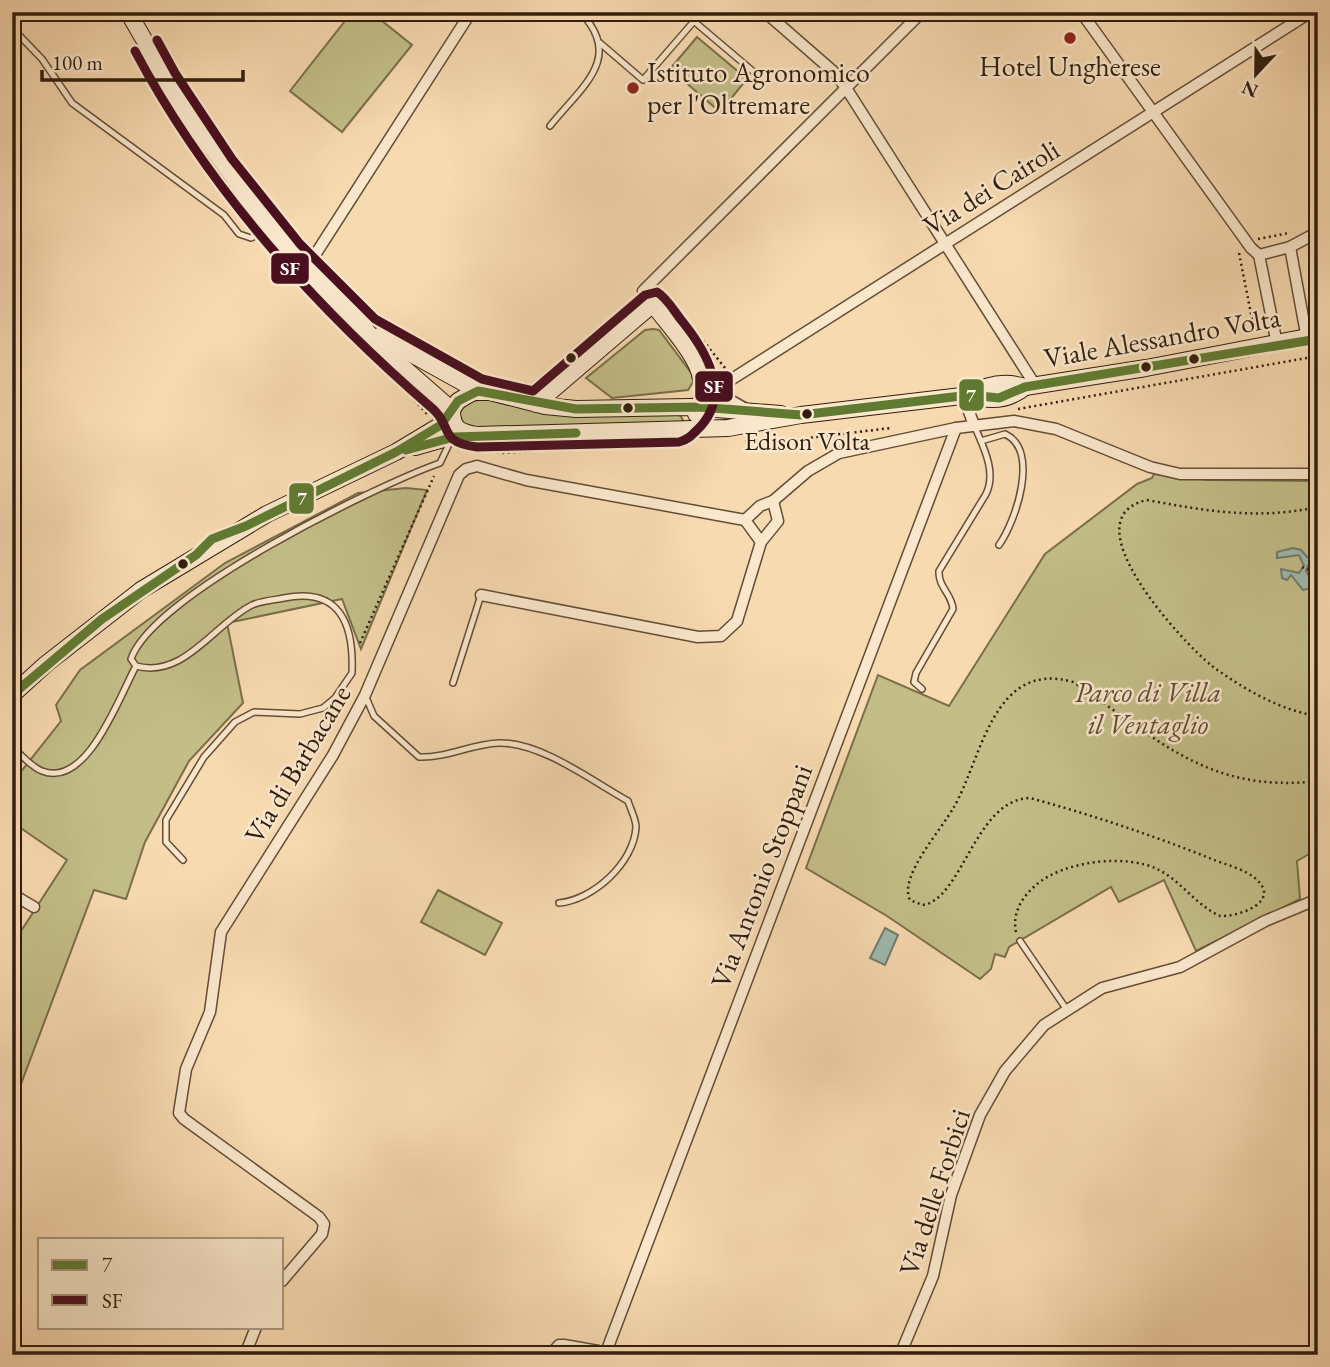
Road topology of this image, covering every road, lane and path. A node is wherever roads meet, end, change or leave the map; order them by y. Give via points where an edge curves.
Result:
1 (471, 12) edge
2 (580, 12) edge
3 (683, 12) edge
4 (702, 12) edge
5 (765, 12) edge
6 (922, 12) edge
7 (1082, 12) edge
8 (129, 13) edge
9 (1307, 13) edge
10 (694, 22) junction
11 (16, 32) dead end
12 (600, 43) junction
13 (755, 73) dead end
14 (846, 88) junction
15 (1153, 112) junction
16 (550, 126) dead end
17 (271, 229) junction
18 (1291, 232) dead end
19 (1318, 232) edge
20 (1257, 239) dead end
21 (946, 242) junction
22 (1290, 247) junction
23 (1238, 249) dead end
24 (1259, 255) junction
25 (306, 269) junction
26 (662, 289) dead end
27 (359, 300) dead end
28 (653, 304) junction
29 (391, 325) dead end
30 (368, 329) junction
31 (1254, 329) dead end
32 (1314, 338) edge
33 (1277, 345) junction
34 (1318, 356) edge
35 (700, 368) junction
36 (727, 371) dead end
37 (1030, 386) junction
38 (478, 391) junction
39 (967, 396) junction
40 (536, 404) junction
41 (700, 407) junction
42 (452, 410) junction
43 (1010, 411) dead end
44 (755, 418) junction
45 (974, 425) junction
46 (896, 428) dead end
47 (956, 428) junction
48 (679, 430) junction
49 (477, 435) junction
50 (454, 437) junction
51 (762, 440) dead end
52 (981, 441) junction
53 (396, 452) junction
54 (495, 452) dead end
55 (493, 458) dead end
56 (1318, 474) edge
57 (427, 490) dead end
58 (773, 501) junction
59 (1318, 507) edge
60 (745, 520) junction
61 (761, 542) junction
62 (999, 545) dead end
63 (1302, 567) dead end
64 (1308, 570) dead end
65 (481, 595) joint
66 (353, 658) junction
67 (136, 666) junction
68 (453, 682) dead end
69 (922, 689) dead end
70 (12, 695) edge
71 (365, 695) junction
72 (1318, 716) edge
73 (12, 747) edge
74 (1318, 781) edge
75 (183, 860) dead end
76 (12, 894) edge
77 (1318, 899) edge
78 (559, 903) dead end
79 (34, 907) dead end
80 (1020, 941) joint
81 (1068, 1010) junction
82 (284, 1278) edge
83 (256, 1328) edge
84 (600, 1354) edge
85 (245, 1355) edge
86 (550, 1355) edge
87 (900, 1355) edge

1 - 25 street
2 - 12 lane
3 - 10 lane
4 - 10 lane
5 - 14 street
6 - 14 street
7 - 15 street
8 - 17 main road via 191,121
9 - 15 street, Via dei Cairoli
10 - 12 lane via 643,80
10 - 13 lane
11 - 17 lane via 42,59 72,103 224,215 239,234 251,238
12 - 16 lane via 601,55 592,72
14 - 21 street
14 - 28 street via 643,290
15 - 21 street, Via dei Cairoli
15 - 24 street
17 - 25 main road
18 - 20 path
19 - 22 street
21 - 35 street, Via dei Cairoli via 732,379 718,380
21 - 37 street
22 - 24 street
22 - 32 street
23 - 31 path
24 - 33 street
25 - 30 main road
26 - 36 path
27 - 29 path
28 - 35 main road
28 - 40 main road
30 - 38 main road
30 - 42 main road via 388,354
32 - 33 main road, Viale Alessandro Volta
33 - 37 main road, Viale Alessandro Volta
34 - 43 path
35 - 41 main road via 704,386
35 - 44 street via 723,396
37 - 39 main road, Viale Alessandro Volta via 1014,396 984,400
38 - 40 main road
38 - 42 main road via 461,399
39 - 44 main road, Viale Alessandro Volta
39 - 45 street
40 - 41 main road via 584,409
41 - 44 main road
41 - 48 main road
42 - 49 main road via 455,428
42 - 53 main road via 441,425
44 - 48 main road
45 - 47 street
45 - 52 lane
45 - 56 street via 1014,421 1042,425 1180,474
46 - 51 path
47 - 58 street via 839,453 808,471
47 - 84 street, Via Antonio Stoppani via 610,1341
48 - 49 main road
49 - 50 main road
50 - 53 main road
50 - 67 lane via 440,463 284,536 211,583 140,643 131,659
52 - 62 lane via 1005,434 1023,454 1015,513
52 - 69 lane via 990,487 939,571 940,584 953,608 916,673 914,682
53 - 70 main road via 196,555 102,619
54 - 55 path
57 - 66 path
58 - 60 street
58 - 61 street via 778,522
59 - 72 path via 1250,515 1147,500 1125,511 1118,528 1119,543 1131,565 1158,610 1185,642 1245,688
60 - 61 street
60 - 71 street, Via di Barbacane via 539,483 477,466 466,469 459,475
61 - 65 street via 737,621 722,636 698,636
63 - 64 path
65 - 68 lane
66 - 67 lane via 342,615 324,599 302,595 253,605 173,663
66 - 75 lane via 344,687 323,708 300,715 254,712 220,737 166,820 166,842
67 - 73 lane via 82,762 54,774 39,771
71 - 78 lane via 374,716 419,757 503,743 547,754 628,801 636,827 625,858 601,887 575,902
71 - 82 street, Via di Barbacane via 333,755 221,932 210,1012 178,1101 184,1119 324,1224 322,1234
74 - 80 path via 1283,785 1222,775 1156,741 1073,682 1041,679 1024,686 993,717 964,789 909,876 906,894 910,900 922,905 938,897 996,813 1018,798 1112,820 1202,855 1256,879 1262,894 1249,912 1220,916 1156,868 1118,862 1079,863 1048,875 1028,892 1014,921
76 - 79 street
77 - 81 street, Via delle Forbici via 1265,921 1180,967 1102,988
80 - 81 lane
81 - 87 street, Via delle Forbici via 1044,1025 1005,1072 980,1115 951,1195 933,1276
83 - 85 street
84 - 86 street, Via Antonio Stoppani via 559,1345

